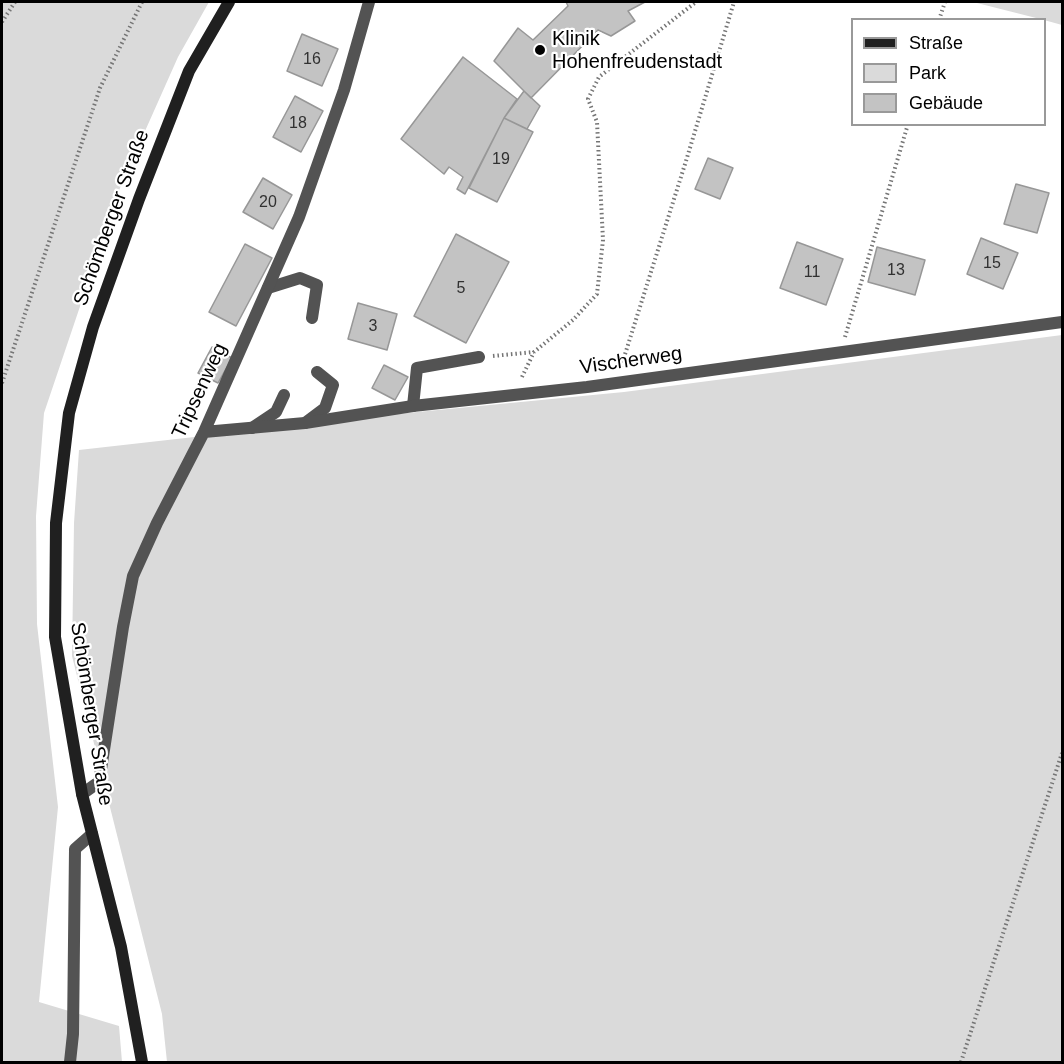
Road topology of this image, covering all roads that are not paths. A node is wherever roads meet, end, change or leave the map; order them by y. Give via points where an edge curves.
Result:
1 (229, 2) edge
2 (369, 2) edge
3 (268, 288) junction
4 (312, 318) dead end
5 (1062, 322) edge
6 (479, 357) road end
7 (317, 372) dead end
8 (284, 395) dead end
9 (413, 406) junction
10 (305, 423) junction
11 (252, 428) junction
12 (204, 432) junction
13 (82, 794) junction
14 (92, 834) junction
15 (70, 1062) edge
16 (142, 1062) edge

1 - 13 main road, Schömberger Straße via 189,71 139,199 93,327 69,413 56,523 55,637
2 - 3 street, Tripsenweg via 344,90 299,217
3 - 4 street via 300,278 317,285
3 - 12 street, Tripsenweg
5 - 9 street, Vischerweg via 587,387
6 - 9 street via 417,368
7 - 10 street via 333,384 325,408
8 - 11 street via 276,412
9 - 10 street, Vischerweg
10 - 11 street, Vischerweg
11 - 12 street, Vischerweg
12 - 13 street, Tripsenweg via 133,576 99,782
13 - 14 main road, Schömberger Straße
14 - 15 street via 75,849 74,1034
14 - 16 main road, Schömberger Straße via 121,947

